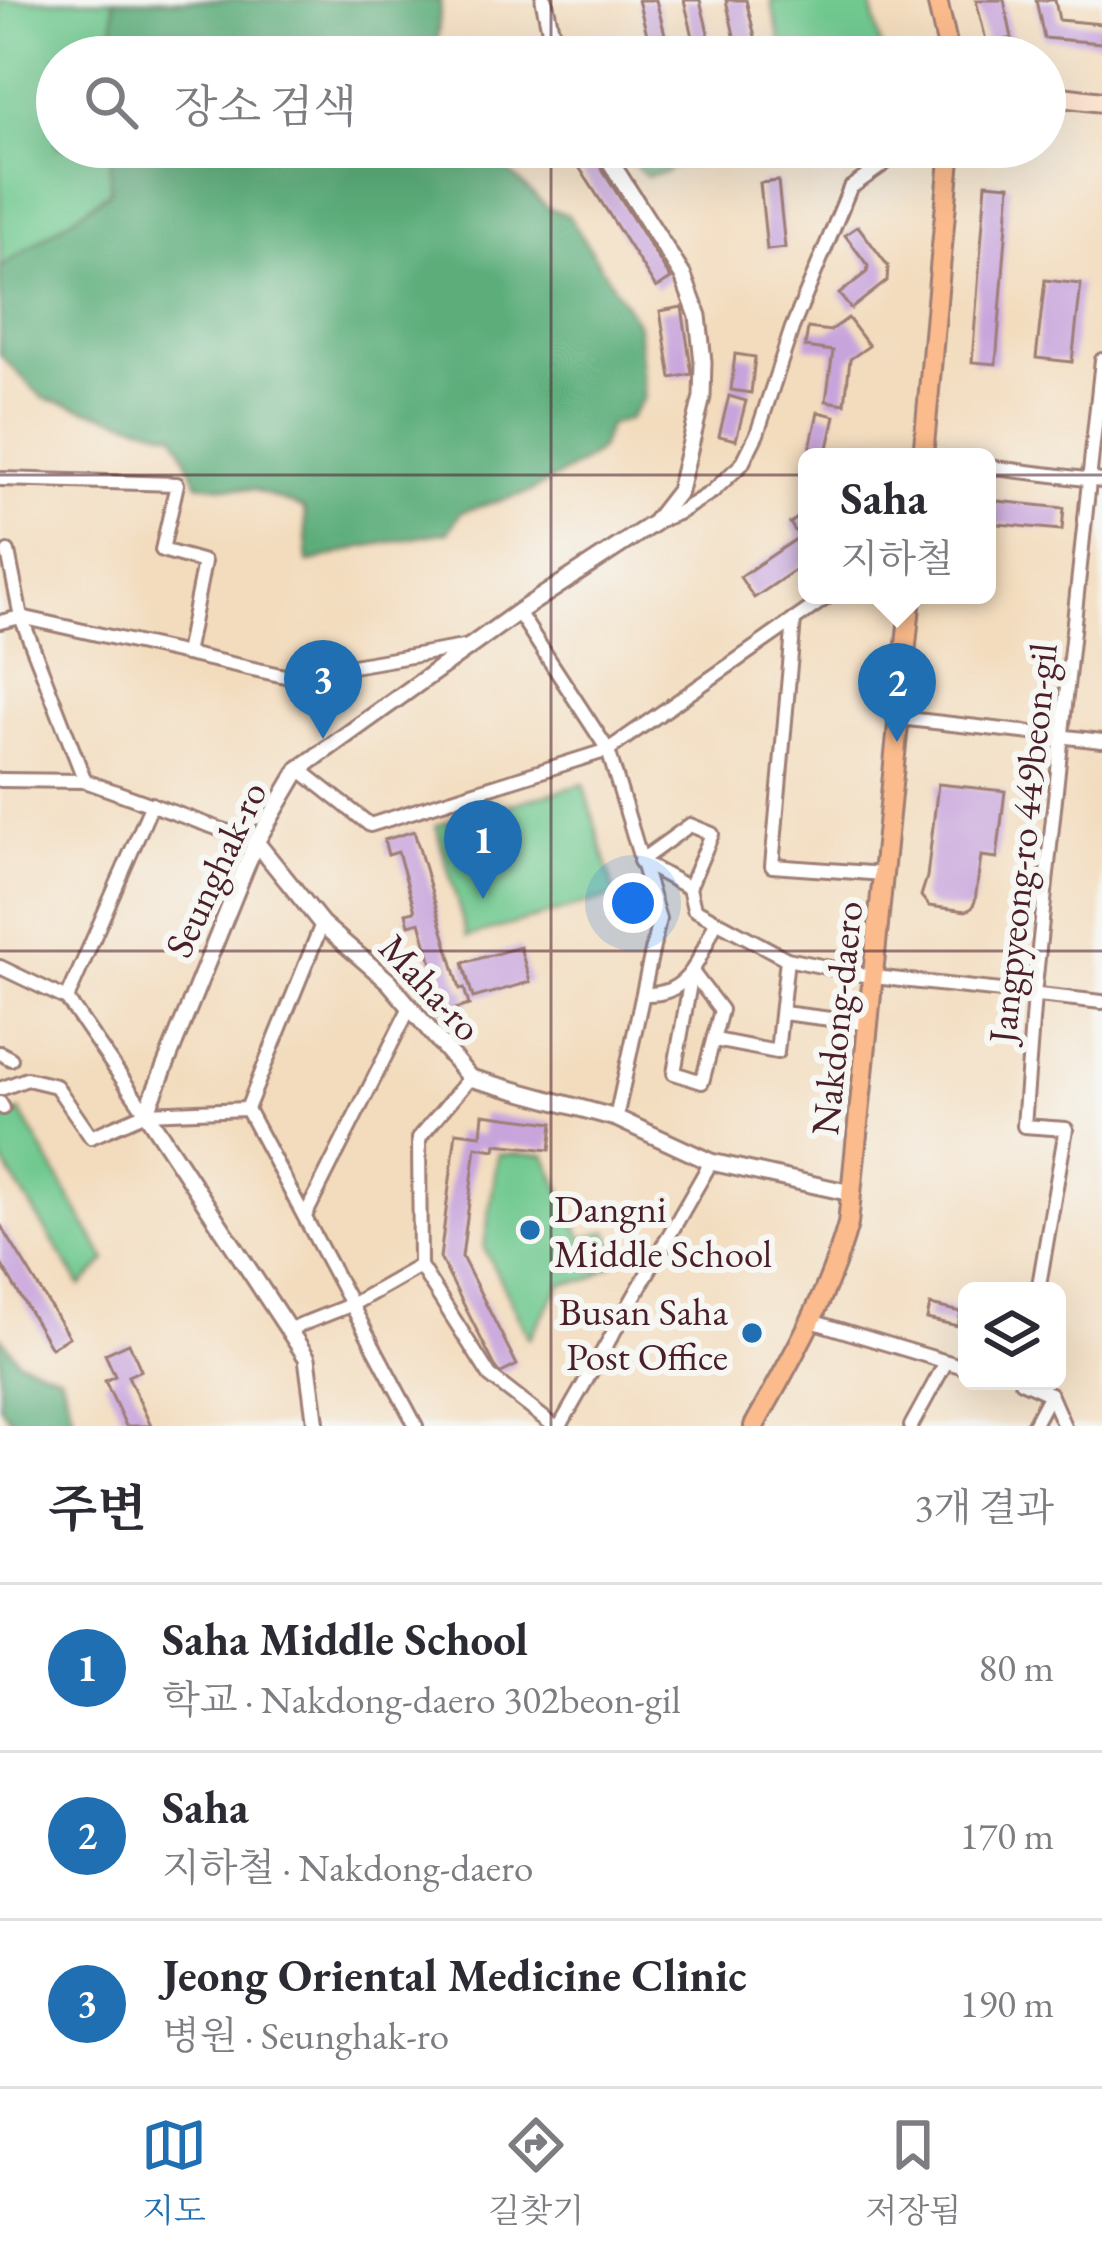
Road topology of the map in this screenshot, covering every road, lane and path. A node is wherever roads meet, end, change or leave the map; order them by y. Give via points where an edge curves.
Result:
1 (544, 0) edge
2 (937, 0) edge
3 (552, 36) edge
4 (945, 36) edge
5 (1066, 98) edge
6 (1102, 102) edge
7 (615, 168) edge
8 (878, 168) edge
9 (949, 168) edge
10 (1102, 359) edge
11 (924, 448) edge
12 (996, 468) edge
13 (0, 479) edge
14 (1095, 480) edge
15 (654, 523) junction
16 (8, 551) dead end
17 (817, 604) edge
18 (910, 604) edge
19 (518, 612) junction
20 (22, 617) junction
21 (794, 620) junction
22 (0, 622) edge
23 (471, 646) junction
24 (186, 654) junction
25 (899, 718) junction
26 (1063, 736) junction
27 (1102, 741) edge
28 (608, 750) junction
29 (299, 769) junction
30 (0, 780) edge
31 (85, 781) junction
32 (152, 804) junction
33 (256, 842) junction
34 (640, 860) junction
35 (884, 874) junction
36 (688, 888) junction
37 (716, 922) junction
38 (322, 925) junction
39 (788, 959) junction
40 (0, 967) edge
41 (692, 971) junction
42 (874, 977) junction
43 (645, 994) junction
44 (1034, 995) junction
45 (67, 999) junction
46 (1102, 1002) edge
47 (410, 1006) junction
48 (783, 1013) junction
49 (870, 1024) junction
50 (716, 1040) junction
51 (470, 1078) junction
52 (0, 1089) edge
53 (247, 1109) junction
54 (146, 1113) junction
55 (616, 1118) junction
56 (711, 1162) junction
57 (851, 1193) junction
58 (305, 1216) junction
59 (420, 1266) junction
60 (1040, 1282) edge
61 (353, 1304) junction
62 (812, 1322) junction
63 (290, 1329) junction
64 (946, 1362) junction
65 (958, 1365) edge
66 (1041, 1390) edge
67 (1050, 1394) junction
68 (316, 1426) edge
69 (416, 1426) edge
70 (557, 1426) edge
71 (754, 1426) edge
72 (911, 1426) edge
73 (1033, 1426) edge
74 (1064, 1426) edge

1 - 3 street
2 - 4 main road
5 - 6 main road
7 - 15 street, Seunghak-ro via 683,276 698,316 702,398 679,491
8 - 15 street via 850,188 742,464 712,492
9 - 11 main road
10 - 14 street, Jangpyeong-ro 449beon-gil
12 - 14 street
13 - 24 street via 177,484 162,550 204,562
14 - 26 street, Jangpyeong-ro 449beon-gil
15 - 19 street, Seunghak-ro
16 - 20 street
17 - 21 street
18 - 25 main road, Nakdong-daero
19 - 23 street, Seunghak-ro
19 - 28 street
20 - 22 street
20 - 24 street
20 - 31 street
21 - 28 street
21 - 35 street via 772,866
23 - 24 street via 289,677
23 - 29 street, Seunghak-ro
25 - 26 street
25 - 35 main road, Nakdong-daero
26 - 27 street
26 - 44 street, Jangpyeong-ro 449beon-gil
28 - 29 street via 370,825
28 - 34 street
29 - 33 street, Seunghak-ro
30 - 31 street
31 - 32 street
32 - 33 street
32 - 45 street
33 - 38 street, Maha-ro
33 - 54 street, Seunghak-ro
34 - 36 street
34 - 36 street via 690,825 712,834
34 - 43 street via 659,919
35 - 42 main road, Nakdong-daero
36 - 37 street via 694,909
37 - 39 street
37 - 41 street
38 - 47 street, Maha-ro
38 - 53 street
39 - 42 street
39 - 48 street
40 - 45 street
41 - 43 street via 662,995
41 - 50 street via 721,1010
41 - 50 street via 674,1073 702,1082
42 - 44 street
42 - 49 main road, Nakdong-daero
43 - 55 street
44 - 46 street
44 - 60 street, Jangpyeong-ro 449beon-gil via 1024,1126 1066,1129
45 - 54 street
47 - 51 street, Maha-ro
47 - 58 street
48 - 49 street
48 - 50 street via 777,1052
49 - 57 main road, Nakdong-daero
51 - 55 street, Maha-ro
51 - 59 street via 419,1138
52 - 54 street via 27,1078 56,1086 91,1136
53 - 54 street
53 - 58 street
54 - 63 street
55 - 56 street, Maha-ro
56 - 57 street, Maha-ro
56 - 70 street
57 - 62 main road, Nakdong-daero via 838,1262
58 - 61 street
59 - 61 street
59 - 70 street via 490,1376
61 - 63 street
61 - 69 street
62 - 64 street
62 - 71 main road, Nakdong-daero
63 - 68 street via 307,1358
64 - 65 street
64 - 72 street
66 - 67 street
67 - 73 street
67 - 74 street

